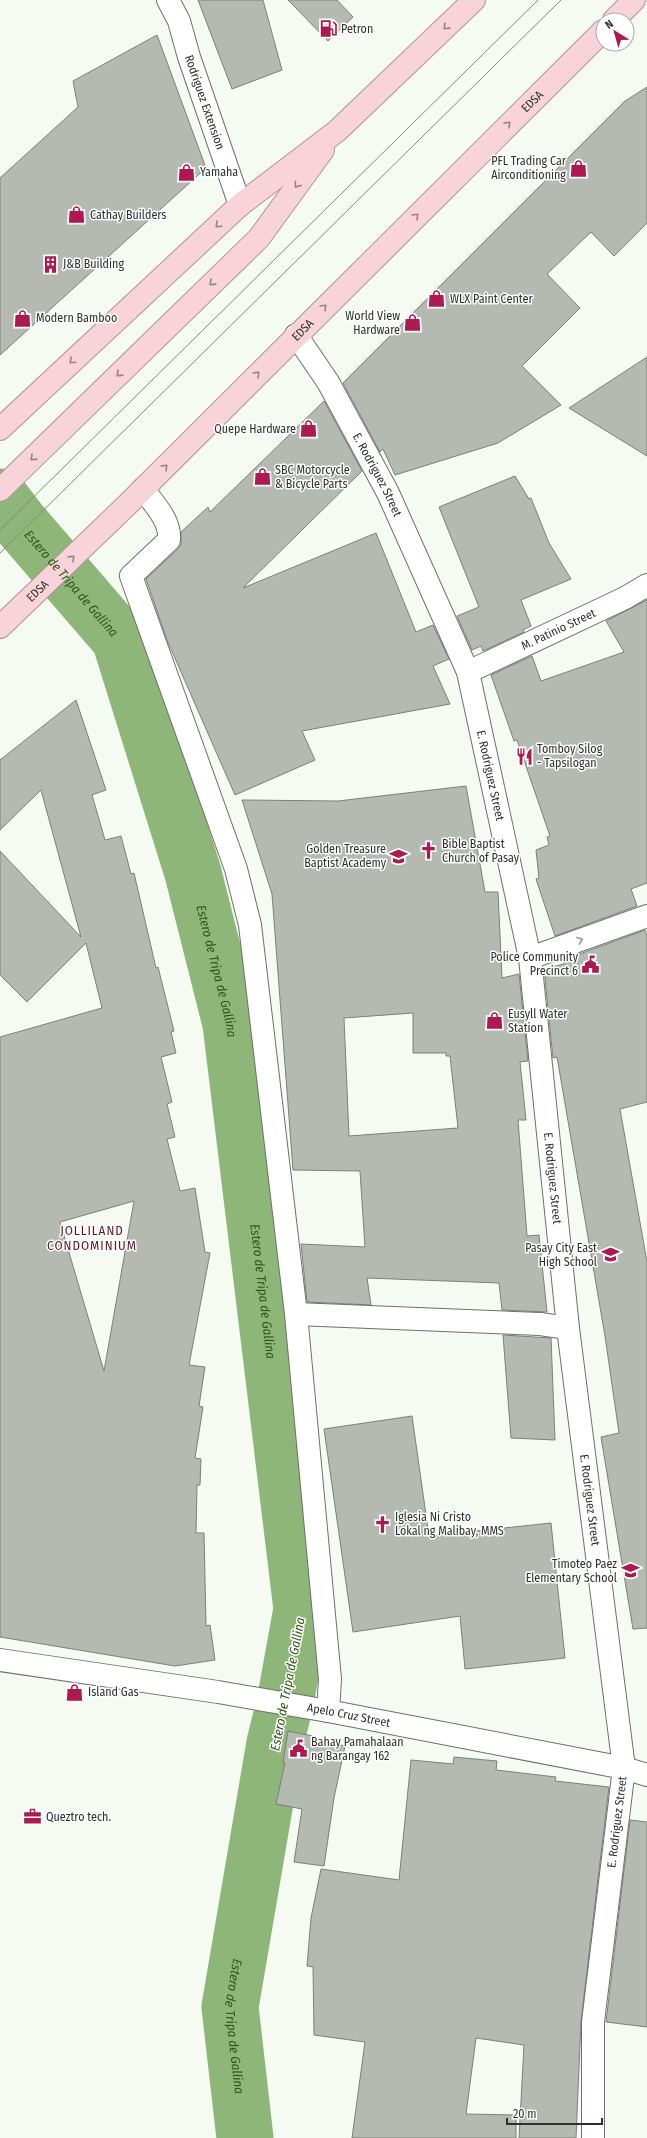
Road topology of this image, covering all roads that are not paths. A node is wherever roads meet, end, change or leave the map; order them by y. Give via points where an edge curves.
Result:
1 (168, 0) edge
2 (474, 0) edge
3 (634, 0) edge
4 (622, 12) edge
5 (595, 38) edge
6 (337, 131) junction
7 (240, 205) junction
8 (296, 335) junction
9 (0, 428) edge
10 (0, 490) edge
11 (135, 497) junction
12 (647, 585) edge
13 (0, 628) edge
14 (468, 672) junction
15 (647, 916) edge
16 (530, 958) junction
17 (296, 1314) junction
18 (568, 1328) junction
19 (0, 1660) edge
20 (328, 1711) junction
21 (624, 1768) junction
22 (647, 1775) edge
23 (593, 2138) edge

1 - 7 street, Rodriguez Extension via 179,21
2 -> 6 highway
3 - 4 highway
8 -> 5 highway, EDSA
6 - 7 highway
6 -> 10 highway via 259,238
7 -> 9 highway
11 -> 8 highway, EDSA
8 - 14 street, E. Rodriguez Street via 328,382 388,493
13 -> 11 highway, EDSA
11 - 17 street via 163,516 170,535 169,540 131,576 236,869 250,925
12 - 14 street, M. Patinio Street via 625,598
14 - 16 street, E. Rodriguez Street
16 -> 15 street
16 - 18 street, E. Rodriguez Street
17 - 18 street via 540,1324
17 - 20 street via 330,1679
18 - 21 street, E. Rodriguez Street
19 - 20 street, Apelo Cruz Street via 39,1664
20 - 21 street, Apelo Cruz Street via 508,1748
21 - 22 street, Apelo Cruz Street
21 - 23 street, E. Rodriguez Street via 593,2022

